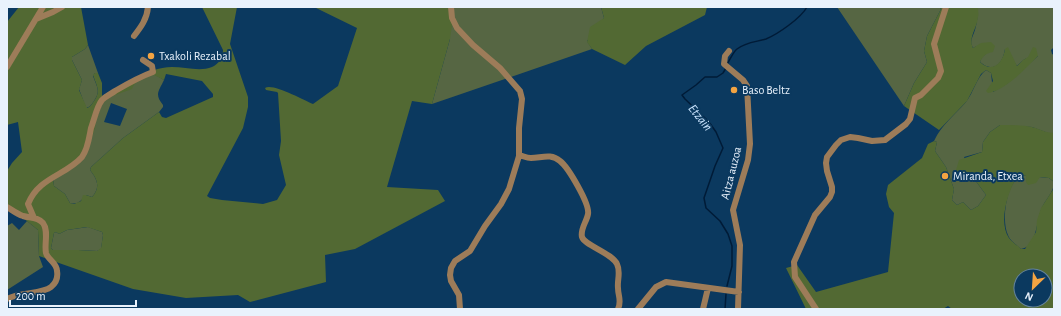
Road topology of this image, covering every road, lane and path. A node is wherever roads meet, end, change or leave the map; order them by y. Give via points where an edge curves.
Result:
1 (43, 7) edge
2 (62, 7) edge
3 (148, 7) edge
4 (451, 7) edge
5 (946, 7) edge
6 (36, 19) junction
7 (134, 36) dead end
8 (729, 51) dead end
9 (143, 60) dead end
10 (7, 67) edge
11 (519, 155) junction
12 (7, 206) edge
13 (34, 218) junction
14 (708, 288) junction
15 (739, 292) junction
16 (7, 299) edge
17 (460, 309) edge
18 (618, 309) edge
19 (638, 309) edge
20 (703, 309) edge
21 (738, 309) edge
22 (816, 309) edge

1 - 6 street
2 - 6 street
3 - 7 street via 148,14
4 - 11 street via 452,18 457,28 500,68 520,91 522,99
5 - 22 street via 934,44 941,71 938,78 915,98 910,119 879,142 850,137 841,140 827,157 827,172 832,192 815,215 794,262 795,277
6 - 10 street
8 - 15 street, Aitza auzoa via 725,56 726,66 747,86 750,144 748,160 733,210 740,245
9 - 13 street via 152,66 153,72 103,98 83,155 74,164 50,178 32,196 28,204
11 - 17 street via 509,189 501,204 470,251 455,261 451,268 451,281 459,295
11 - 18 street via 530,158 552,157 561,161 577,184 588,206 582,230 584,242 595,246 618,265
12 - 13 street via 24,216
13 - 16 street via 45,228 45,250 47,257 56,266 57,279 44,291 11,296
14 - 15 street
14 - 19 street via 666,282 656,287
14 - 20 street
15 - 21 street, Aitza auzoa

